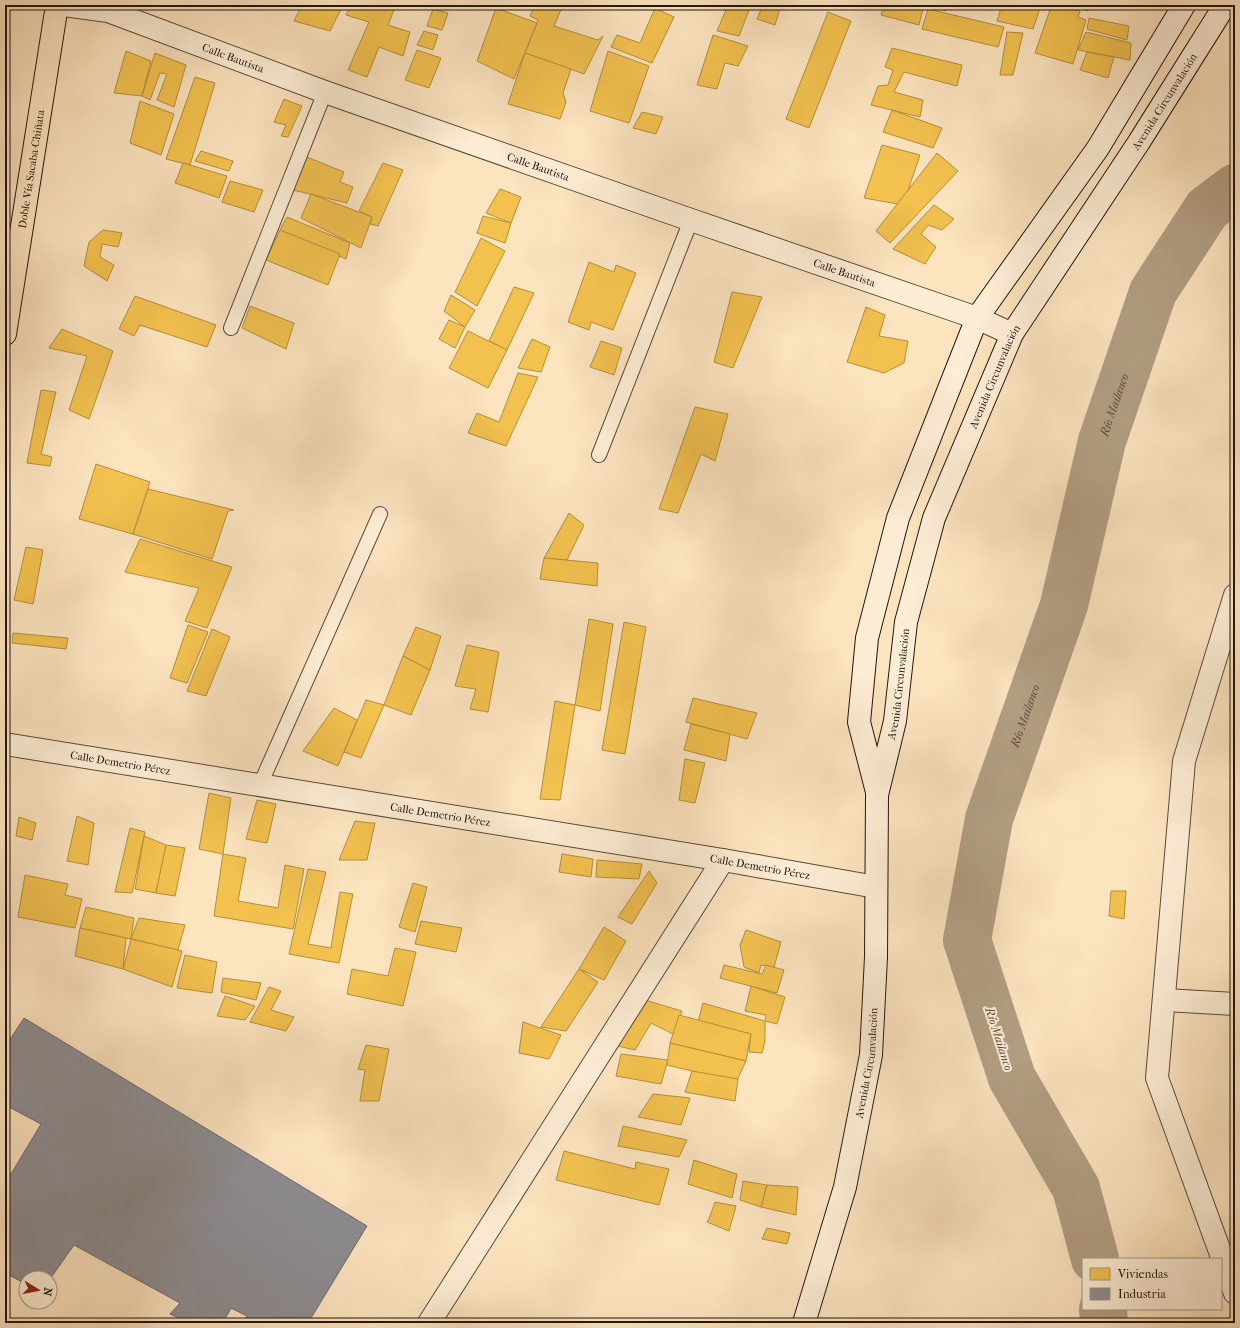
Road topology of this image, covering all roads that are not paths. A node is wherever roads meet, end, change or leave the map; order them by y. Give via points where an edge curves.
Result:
1 (57, 5) edge
2 (64, 5) edge
3 (1184, 5) edge
4 (1225, 5) edge
5 (325, 92) junction
6 (691, 220) junction
7 (977, 318) junction
8 (231, 328) dead end
9 (5, 334) edge
10 (1012, 334) junction
11 (599, 454) dead end
12 (380, 514) dead end
13 (1235, 595) edge
14 (5, 744) edge
15 (260, 785) junction
16 (877, 795) junction
17 (723, 860) junction
18 (876, 887) junction
19 (1165, 1000) junction
20 (1235, 1004) edge
21 (1235, 1293) edge
22 (429, 1323) edge
23 (804, 1323) edge

1 - 9 highway, Doble Vía Sacaba-Chiñata
2 - 5 street, Calle Bautista via 108,11
3 - 7 street, Avenida Circunvalación via 1098,148
4 - 10 street, Avenida Circunvalación via 1139,142
5 - 6 street, Calle Bautista
5 - 8 lane
6 - 7 street, Calle Bautista
6 - 11 lane
7 - 10 street, Calle Bautista
7 - 16 street, Avenida Circunvalación via 898,518 867,638 860,722
10 - 16 street, Avenida Circunvalación via 934,518 906,622 894,721
12 - 15 lane
13 - 19 street via 1184,761
14 - 15 street, Calle Demetrio Pérez
15 - 17 street, Calle Demetrio Pérez
16 - 18 street, Avenida Circunvalación
17 - 18 street, Calle Demetrio Pérez
17 - 22 street
18 - 23 street, Avenida Circunvalación via 872,1055 845,1187
19 - 20 street
19 - 21 street via 1157,1078

